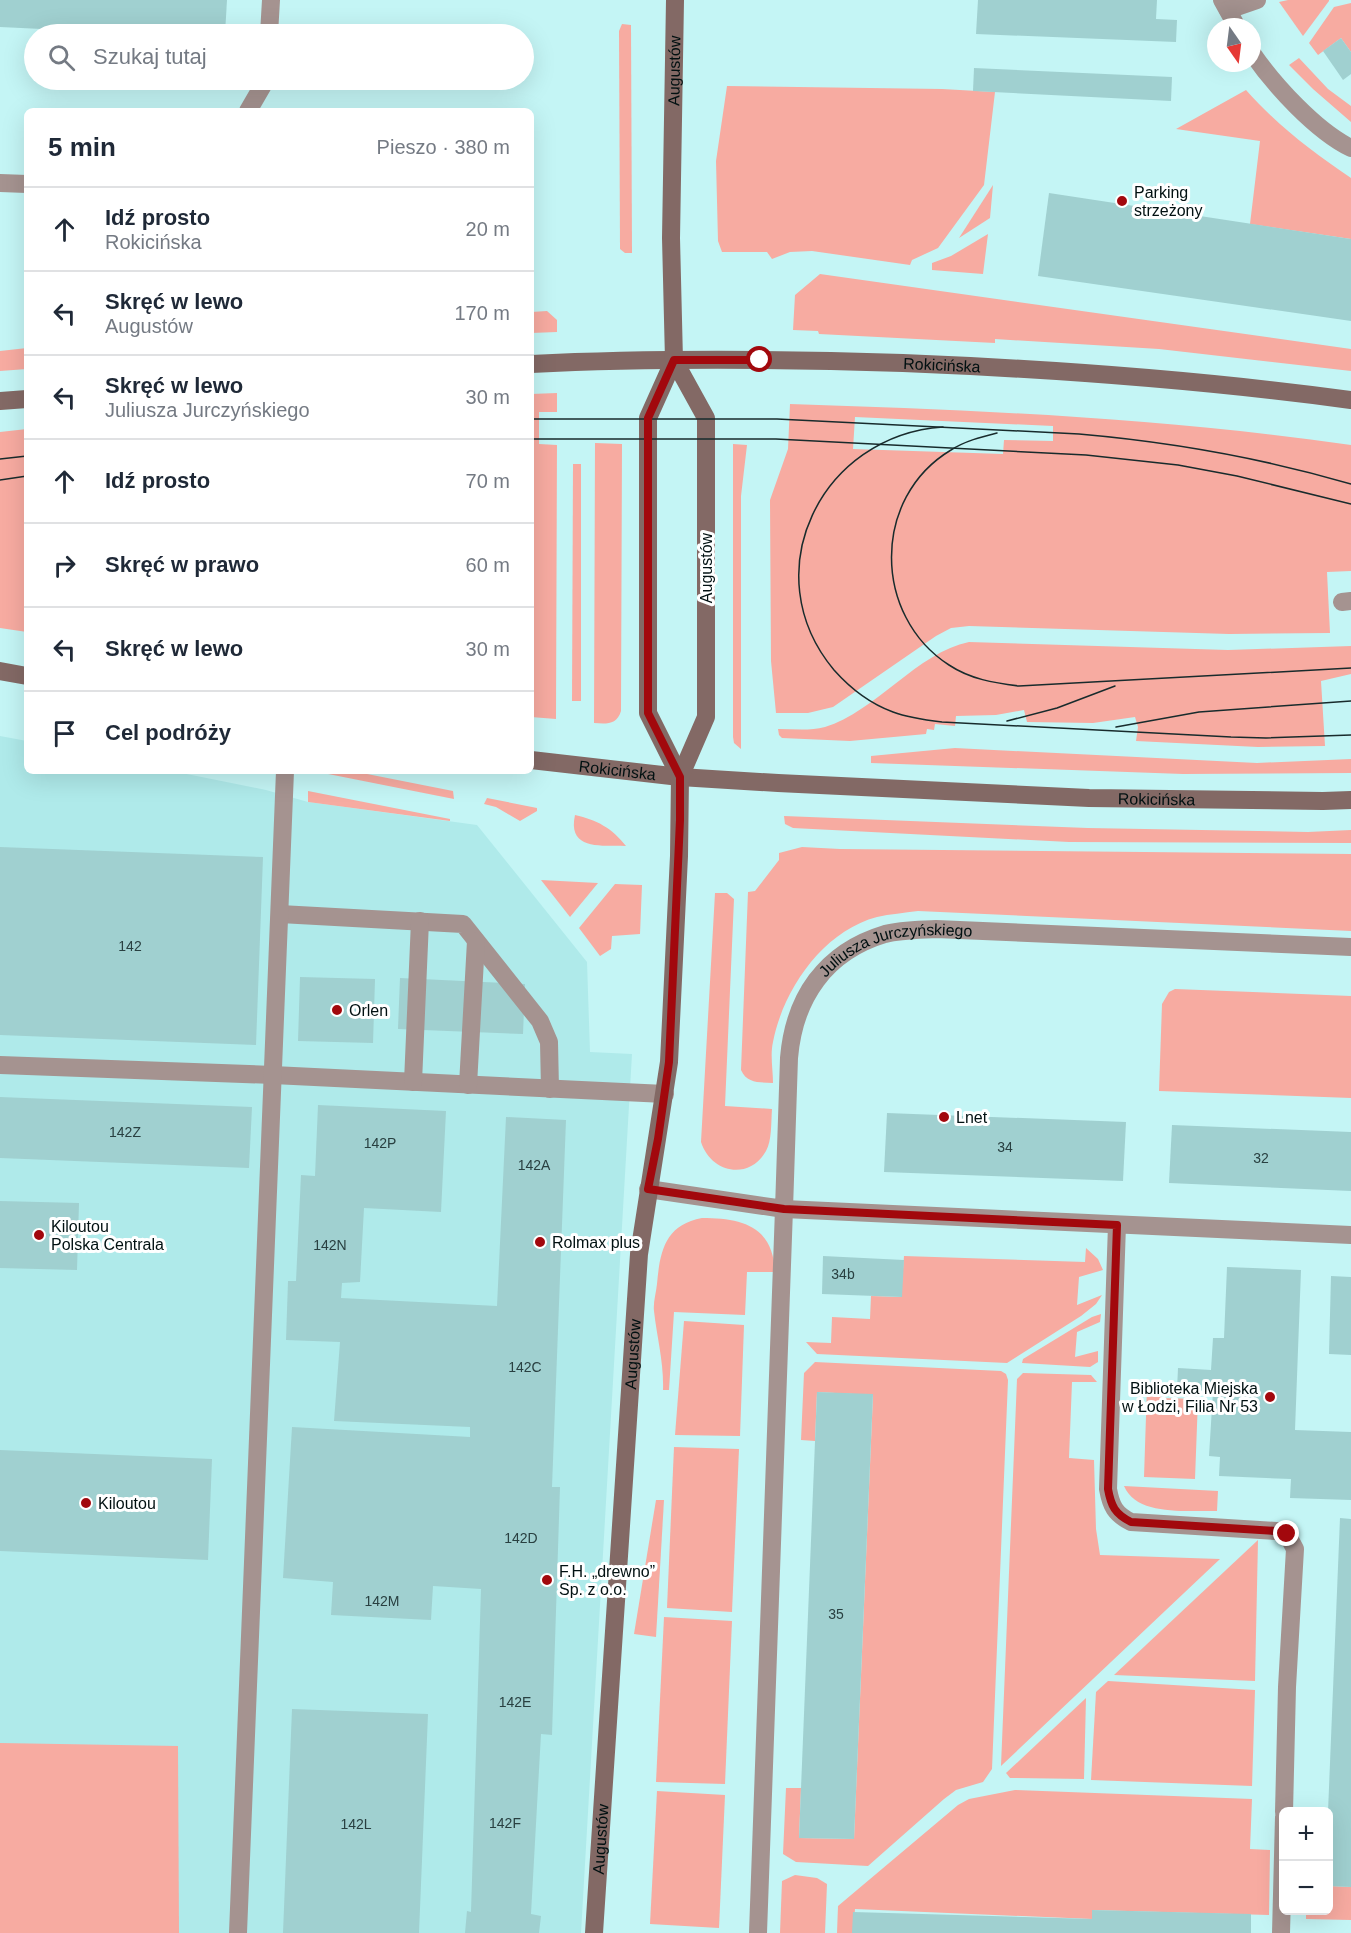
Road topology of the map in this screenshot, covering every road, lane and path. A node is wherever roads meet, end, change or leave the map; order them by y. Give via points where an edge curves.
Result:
1 (271, 0) edge
2 (675, 0) edge
3 (1257, 0) edge
4 (1225, 5) edge
5 (270, 24) edge
6 (1261, 65) edge
7 (260, 90) edge
8 (250, 108) edge
9 (1351, 148) edge
10 (0, 183) edge
11 (24, 184) edge
12 (674, 360) junction
13 (534, 364) edge
14 (24, 399) edge
15 (1351, 400) edge
16 (0, 401) edge
17 (0, 670) edge
18 (24, 675) edge
19 (534, 760) edge
20 (285, 774) edge
21 (680, 777) junction
22 (1351, 800) edge
23 (280, 914) junction
24 (420, 921) junction
25 (476, 941) junction
26 (1351, 947) edge
27 (0, 1065) edge
28 (273, 1075) junction
29 (413, 1082) junction
30 (468, 1085) junction
31 (549, 1089) junction
32 (665, 1094) junction
33 (648, 1189) junction
34 (784, 1209) junction
35 (1117, 1225) junction
36 (1351, 1235) edge
37 (1284, 1807) edge
38 (1283, 1861) edge
39 (238, 1933) edge
40 (594, 1933) edge
41 (758, 1933) edge
42 (1281, 1933) edge

1 - 5 street
2 - 12 street, Augustów via 671,238
3 - 4 street
6 - 9 street via 1302,111
7 - 8 street
10 - 11 street
12 - 13 street, Rokicińska
12 - 15 street, Rokicińska via 1006,367 1158,378
12 - 21 street, Augustów via 648,418 648,713
12 - 21 street, Augustów via 705,418 706,438 706,717
14 - 16 street
17 - 18 street
19 - 21 street, Rokicińska
20 - 23 street
21 - 22 street, Rokicińska via 1089,798
21 - 32 street, Augustów
23 - 24 street
23 - 28 street
24 - 25 street via 463,924
24 - 29 street
25 - 30 street
25 - 31 street via 540,1022 549,1042
26 - 34 street, Juliusza Jurczyńskiego via 936,929 886,934 861,943 824,972 797,1014 789,1058
27 - 28 street
28 - 29 street
28 - 39 street
29 - 30 street
30 - 31 street
31 - 32 street
32 - 33 street, Augustów
33 - 34 street
33 - 40 street, Augustów via 639,1254
34 - 35 street
34 - 41 street, Juliusza Jurczyńskiego
35 - 36 street
35 - 37 street via 1108,1489 1111,1503 1116,1512 1131,1522 1287,1534 1295,1549
38 - 42 street

